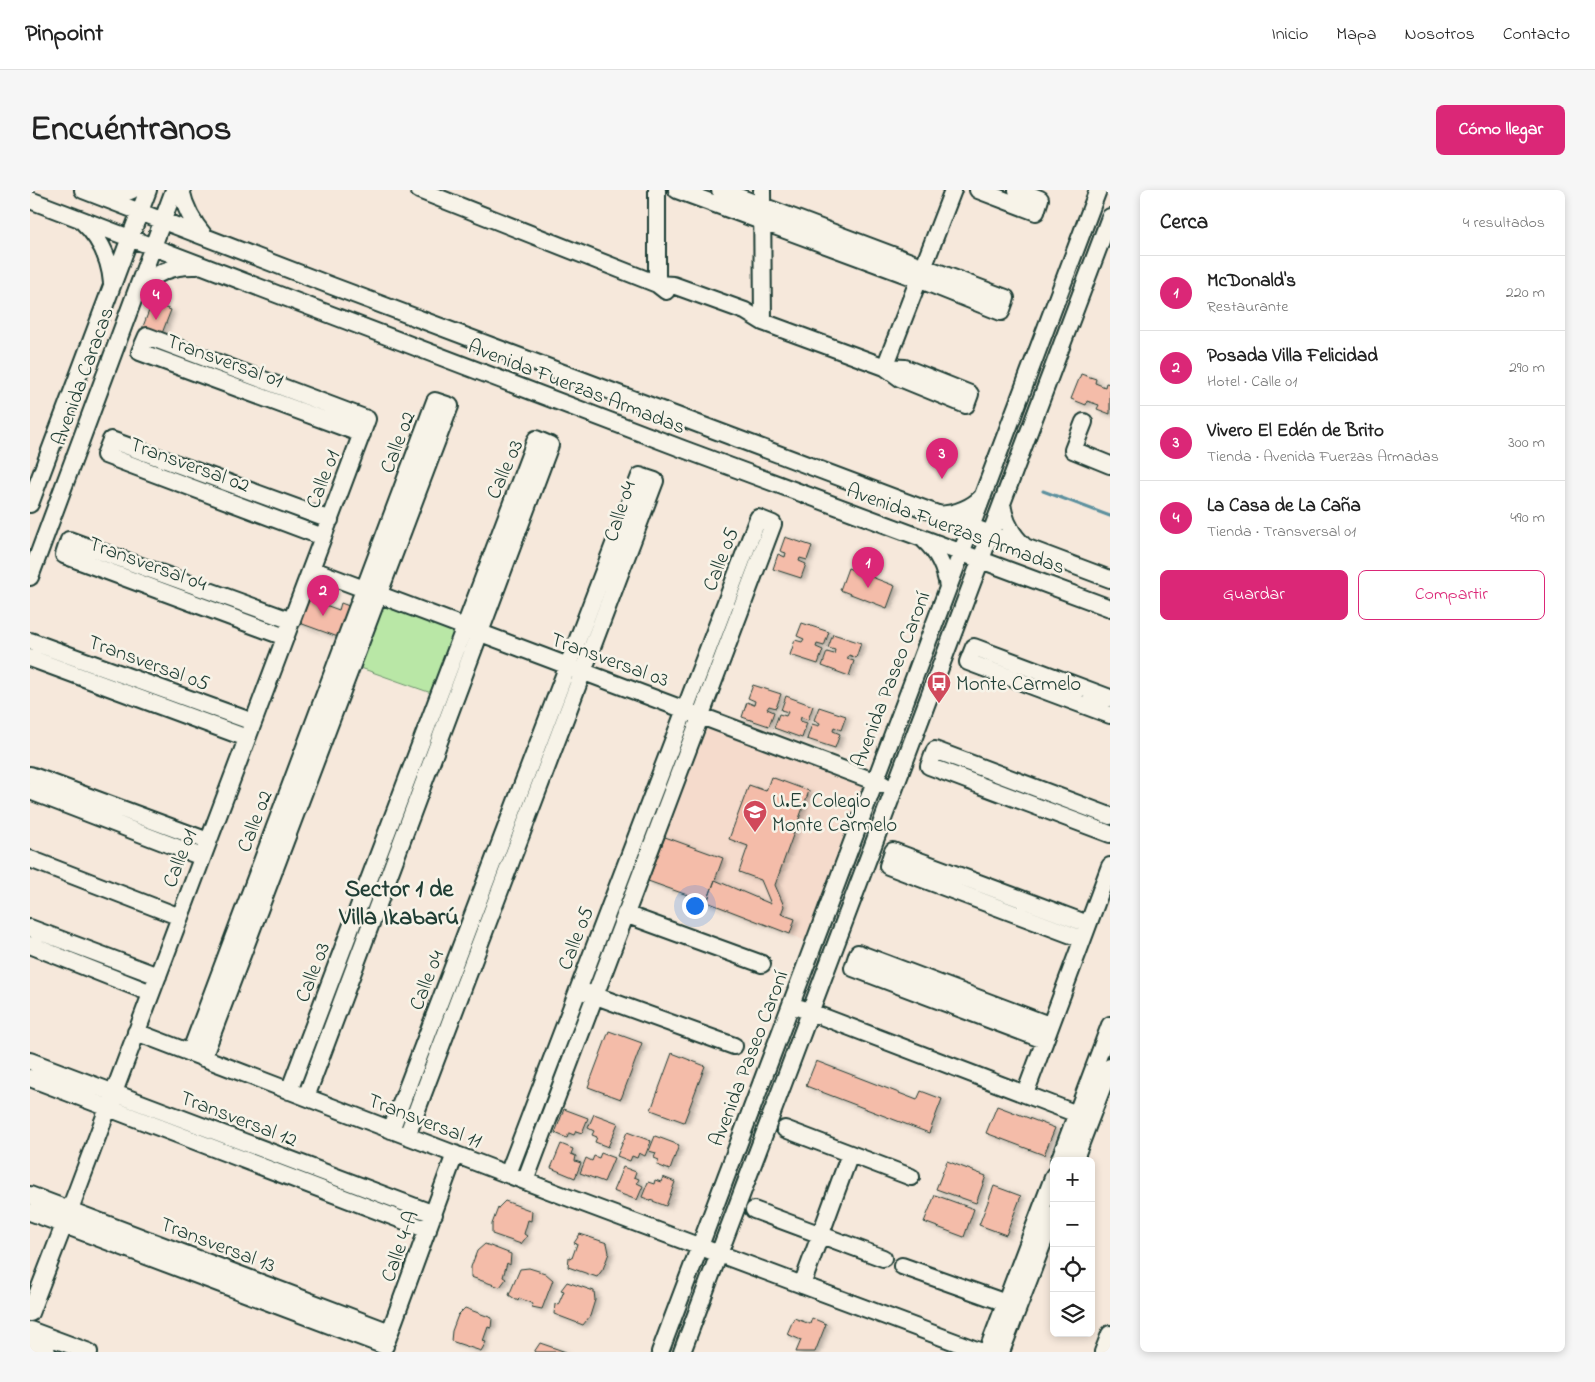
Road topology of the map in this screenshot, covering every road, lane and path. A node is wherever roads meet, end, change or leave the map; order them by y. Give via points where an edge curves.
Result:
1 (132, 190) edge
2 (148, 190) edge
3 (174, 190) edge
4 (181, 190) edge
5 (419, 190) edge
6 (657, 190) edge
7 (678, 190) edge
8 (720, 190) edge
9 (952, 190) edge
10 (978, 190) edge
11 (1017, 190) edge
12 (1098, 190) edge
13 (90, 193) edge
14 (762, 197) edge
15 (30, 200) edge
16 (140, 211) junction
17 (1110, 217) edge
18 (79, 218) junction
19 (163, 220) junction
20 (762, 222) junction
21 (130, 237) junction
22 (205, 237) junction
23 (153, 246) junction
24 (202, 266) junction
25 (921, 272) junction
26 (657, 284) junction
27 (112, 286) junction
28 (135, 296) junction
29 (763, 322) junction
30 (1084, 422) dead end
31 (365, 426) junction
32 (1110, 465) edge
33 (983, 496) junction
34 (1002, 503) junction
35 (30, 504) edge
36 (936, 515) junction
37 (330, 520) junction
38 (970, 528) junction
39 (990, 535) junction
40 (323, 537) junction
41 (920, 537) junction
42 (503, 548) junction
43 (1028, 550) junction
44 (961, 552) junction
45 (981, 560) junction
46 (311, 569) junction
47 (1011, 571) junction
48 (612, 572) junction
49 (30, 577) edge
50 (1110, 579) edge
51 (740, 587) dead end
52 (948, 587) junction
53 (364, 589) junction
54 (970, 590) junction
55 (379, 595) junction
56 (1110, 608) edge
57 (292, 621) junction
58 (472, 630) junction
59 (285, 637) junction
60 (30, 641) edge
61 (30, 658) edge
62 (567, 665) junction
63 (583, 671) junction
64 (1110, 698) edge
65 (693, 712) junction
66 (1110, 715) edge
67 (253, 722) junction
68 (247, 738) junction
69 (30, 775) edge
70 (875, 781) junction
71 (894, 788) junction
72 (30, 791) edge
73 (1110, 816) edge
74 (1110, 834) edge
75 (208, 841) junction
76 (202, 857) junction
77 (30, 859) edge
78 (1110, 866) edge
79 (265, 873) junction
80 (367, 910) junction
81 (618, 915) junction
82 (180, 917) junction
83 (30, 928) edge
84 (1085, 931) junction
85 (30, 945) edge
86 (603, 950) junction
87 (466, 955) junction
88 (762, 964) dead end
89 (158, 976) junction
90 (578, 990) junction
91 (151, 993) junction
92 (594, 996) junction
93 (325, 998) junction
94 (340, 1004) junction
95 (791, 1004) junction
96 (810, 1012) junction
97 (1110, 1025) edge
98 (136, 1032) junction
99 (1046, 1033) junction
100 (734, 1046) dead end
101 (197, 1055) junction
102 (30, 1061) edge
103 (1110, 1067) edge
104 (30, 1078) edge
105 (289, 1091) junction
106 (1025, 1094) junction
107 (306, 1097) junction
108 (110, 1100) junction
109 (1083, 1117) junction
110 (784, 1129) dead end
111 (391, 1130) junction
112 (407, 1136) junction
113 (455, 1154) junction
114 (850, 1154) junction
115 (1061, 1157) edge
116 (1075, 1157) edge
117 (270, 1161) junction
118 (508, 1174) junction
119 (910, 1177) dead end
120 (525, 1181) junction
121 (1050, 1186) edge
122 (30, 1196) edge
123 (754, 1210) dead end
124 (30, 1212) edge
125 (434, 1214) junction
126 (66, 1217) junction
127 (1050, 1224) edge
128 (428, 1230) junction
129 (820, 1235) junction
130 (700, 1246) junction
131 (719, 1254) junction
132 (882, 1258) dead end
133 (902, 1266) dead end
134 (802, 1284) junction
135 (1006, 1303) junction
136 (30, 1312) edge
137 (30, 1330) edge
138 (1110, 1334) edge
139 (386, 1343) edge
140 (30, 1346) edge
141 (47, 1352) edge
142 (88, 1352) edge
143 (660, 1352) edge
144 (682, 1352) edge
145 (982, 1352) edge
146 (987, 1352) edge
147 (1001, 1352) edge
148 (1103, 1352) edge

1 - 13 street via 110,196
2 - 16 street, Avenida Caracas
3 - 19 street, Avenida Caracas
4 - 22 street via 188,213
5 - 26 street
6 - 26 street
7 - 20 street
8 - 14 street
9 - 25 street
10 - 11 street via 1036,212 1040,199
12 - 33 street, Avenida Paseo Caroní
13 - 16 street, Avenida Fuerzas Armadas
14 - 20 street
14 - 25 street
15 - 18 street, Avenida Fuerzas Armadas
16 - 19 street, Avenida Fuerzas Armadas
16 - 21 street, Avenida Caracas
17 - 34 street, Avenida Paseo Caroní
18 - 21 street, Avenida Fuerzas Armadas
18 - 27 street via 99,240 108,261
19 - 22 street, Avenida Fuerzas Armadas
19 - 23 street, Avenida Caracas
20 - 25 street
20 - 29 street
21 - 23 street, Avenida Fuerzas Armadas
21 - 27 street, Avenida Caracas
22 - 36 street, Avenida Fuerzas Armadas
23 - 24 street, Avenida Fuerzas Armadas
23 - 28 street, Avenida Caracas
24 - 28 street via 173,267 159,273 147,281
24 - 41 street, Avenida Fuerzas Armadas
25 - 29 street via 885,367
26 - 29 street via 669,293 746,322
27 - 35 street, Avenida Caracas
28 - 49 street, Avenida Caracas
30 - 32 street via 1074,450
31 - 31 street, Transversal 01 via 147,336 140,352
31 - 37 street, Calle 01
33 - 36 street via 960,512
33 - 38 street, Avenida Paseo Caroní
34 - 39 street, Avenida Paseo Caroní
34 - 43 street via 1011,532
36 - 38 street, Avenida Fuerzas Armadas
37 - 40 street, Calle 01
37 - 40 street, Transversal 02 via 111,440 105,455
38 - 39 street, Avenida Fuerzas Armadas
38 - 44 street, Avenida Paseo Caroní
39 - 43 street, Avenida Fuerzas Armadas
39 - 45 street, Avenida Paseo Caroní
40 - 46 street, Calle 01
41 - 44 street, Avenida Fuerzas Armadas
41 - 52 street via 942,563
42 - 42 street, Calle 03 via 550,445 536,439
42 - 58 street, Calle 03
43 - 50 street, Avenida Fuerzas Armadas
44 - 45 street, Avenida Fuerzas Armadas
44 - 52 street, Avenida Paseo Caroní
45 - 47 street, Avenida Fuerzas Armadas
45 - 54 street, Avenida Paseo Caroní
46 - 53 street, Transversal 03
46 - 57 street, Calle 01
47 - 54 street via 986,575
47 - 56 street, Avenida Fuerzas Armadas
48 - 48 street, Calle 04 via 655,482 640,476
48 - 62 street, Calle 04
48 - 63 street, Calle 04
51 - 65 street, Calle 05
52 - 70 street, Avenida Paseo Caroní
53 - 55 street, Transversal 03
53 - 55 street, Calle 02 via 435,401 450,406
53 - 79 street, Calle 02
54 - 71 street, Avenida Paseo Caroní
55 - 58 street, Transversal 03
55 - 79 street, Calle 02
57 - 59 street, Calle 01
57 - 59 street, Transversal 04 via 70,540 64,555
58 - 62 street, Transversal 03
58 - 80 street, Calle 03
59 - 67 street, Calle 01
60 - 67 street, Transversal 05
61 - 68 street, Transversal 05
62 - 63 street, Transversal 03
62 - 87 street, Calle 04
63 - 65 street, Transversal 03
63 - 87 street, Calle 04
64 - 66 street via 974,647 968,662
65 - 70 street, Transversal 03
65 - 81 street, Calle 05
67 - 68 street, Calle 01
68 - 75 street, Calle 01
69 - 75 street
70 - 71 street, Transversal 03
70 - 95 street, Avenida Paseo Caroní
71 - 96 street, Avenida Paseo Caroní
72 - 76 street
73 - 74 street via 935,750 928,766
75 - 76 street, Calle 01
76 - 82 street, Calle 01
77 - 82 street
78 - 84 street
79 - 101 street, Calle 02
80 - 93 street, Calle 03
80 - 94 street, Calle 03
81 - 86 street, Calle 05
81 - 88 street
82 - 89 street, Calle 01
83 - 89 street
84 - 84 street via 894,851 888,866
84 - 99 street
85 - 91 street
86 - 90 street, Calle 05
86 - 92 street, Calle 05
87 - 111 street, Calle 04
87 - 112 street, Calle 04
89 - 91 street, Calle 01
90 - 92 street
90 - 118 street, Calle 05
91 - 98 street, Calle 01
92 - 100 street
92 - 120 street, Calle 05
93 - 94 street
93 - 105 street, Calle 03
94 - 107 street, Calle 03
95 - 96 street
95 - 130 street, Avenida Paseo Caroní
96 - 106 street
96 - 131 street, Avenida Paseo Caroní
97 - 109 street
98 - 101 street, Transversal 11
98 - 108 street, Calle 01
99 - 99 street via 858,953 852,968
99 - 106 street
101 - 105 street, Transversal 11
102 - 108 street, Transversal 12
103 - 109 street
104 - 108 street, Transversal 12
105 - 107 street, Transversal 11
106 - 109 street
107 - 111 street, Transversal 11
108 - 117 street, Transversal 12
108 - 126 street, Calle 01
109 - 115 street
109 - 116 street
110 - 114 street
111 - 112 street, Transversal 11
112 - 113 street, Transversal 11
113 - 118 street, Transversal 11
113 - 125 street, Calle 4-A
114 - 119 street
114 - 129 street
117 - 125 street, Transversal 12
117 - 128 street, Transversal 12
118 - 120 street, Transversal 11
120 - 130 street, Transversal 11
121 - 135 street
122 - 126 street, Transversal 13
123 - 129 street
124 - 126 street, Transversal 13
125 - 128 street, Calle 4-A
126 - 136 street, Calle 01
126 - 139 street, Transversal 13
127 - 147 street
128 - 139 street, Calle 4-A
129 - 132 street
129 - 134 street
130 - 131 street, Transversal 11
130 - 143 street, Avenida Paseo Caroní
131 - 134 street, Transversal 11
131 - 144 street, Avenida Paseo Caroní
133 - 135 street
134 - 145 street, Transversal 11
135 - 146 street
137 - 142 street
138 - 148 street
140 - 141 street

